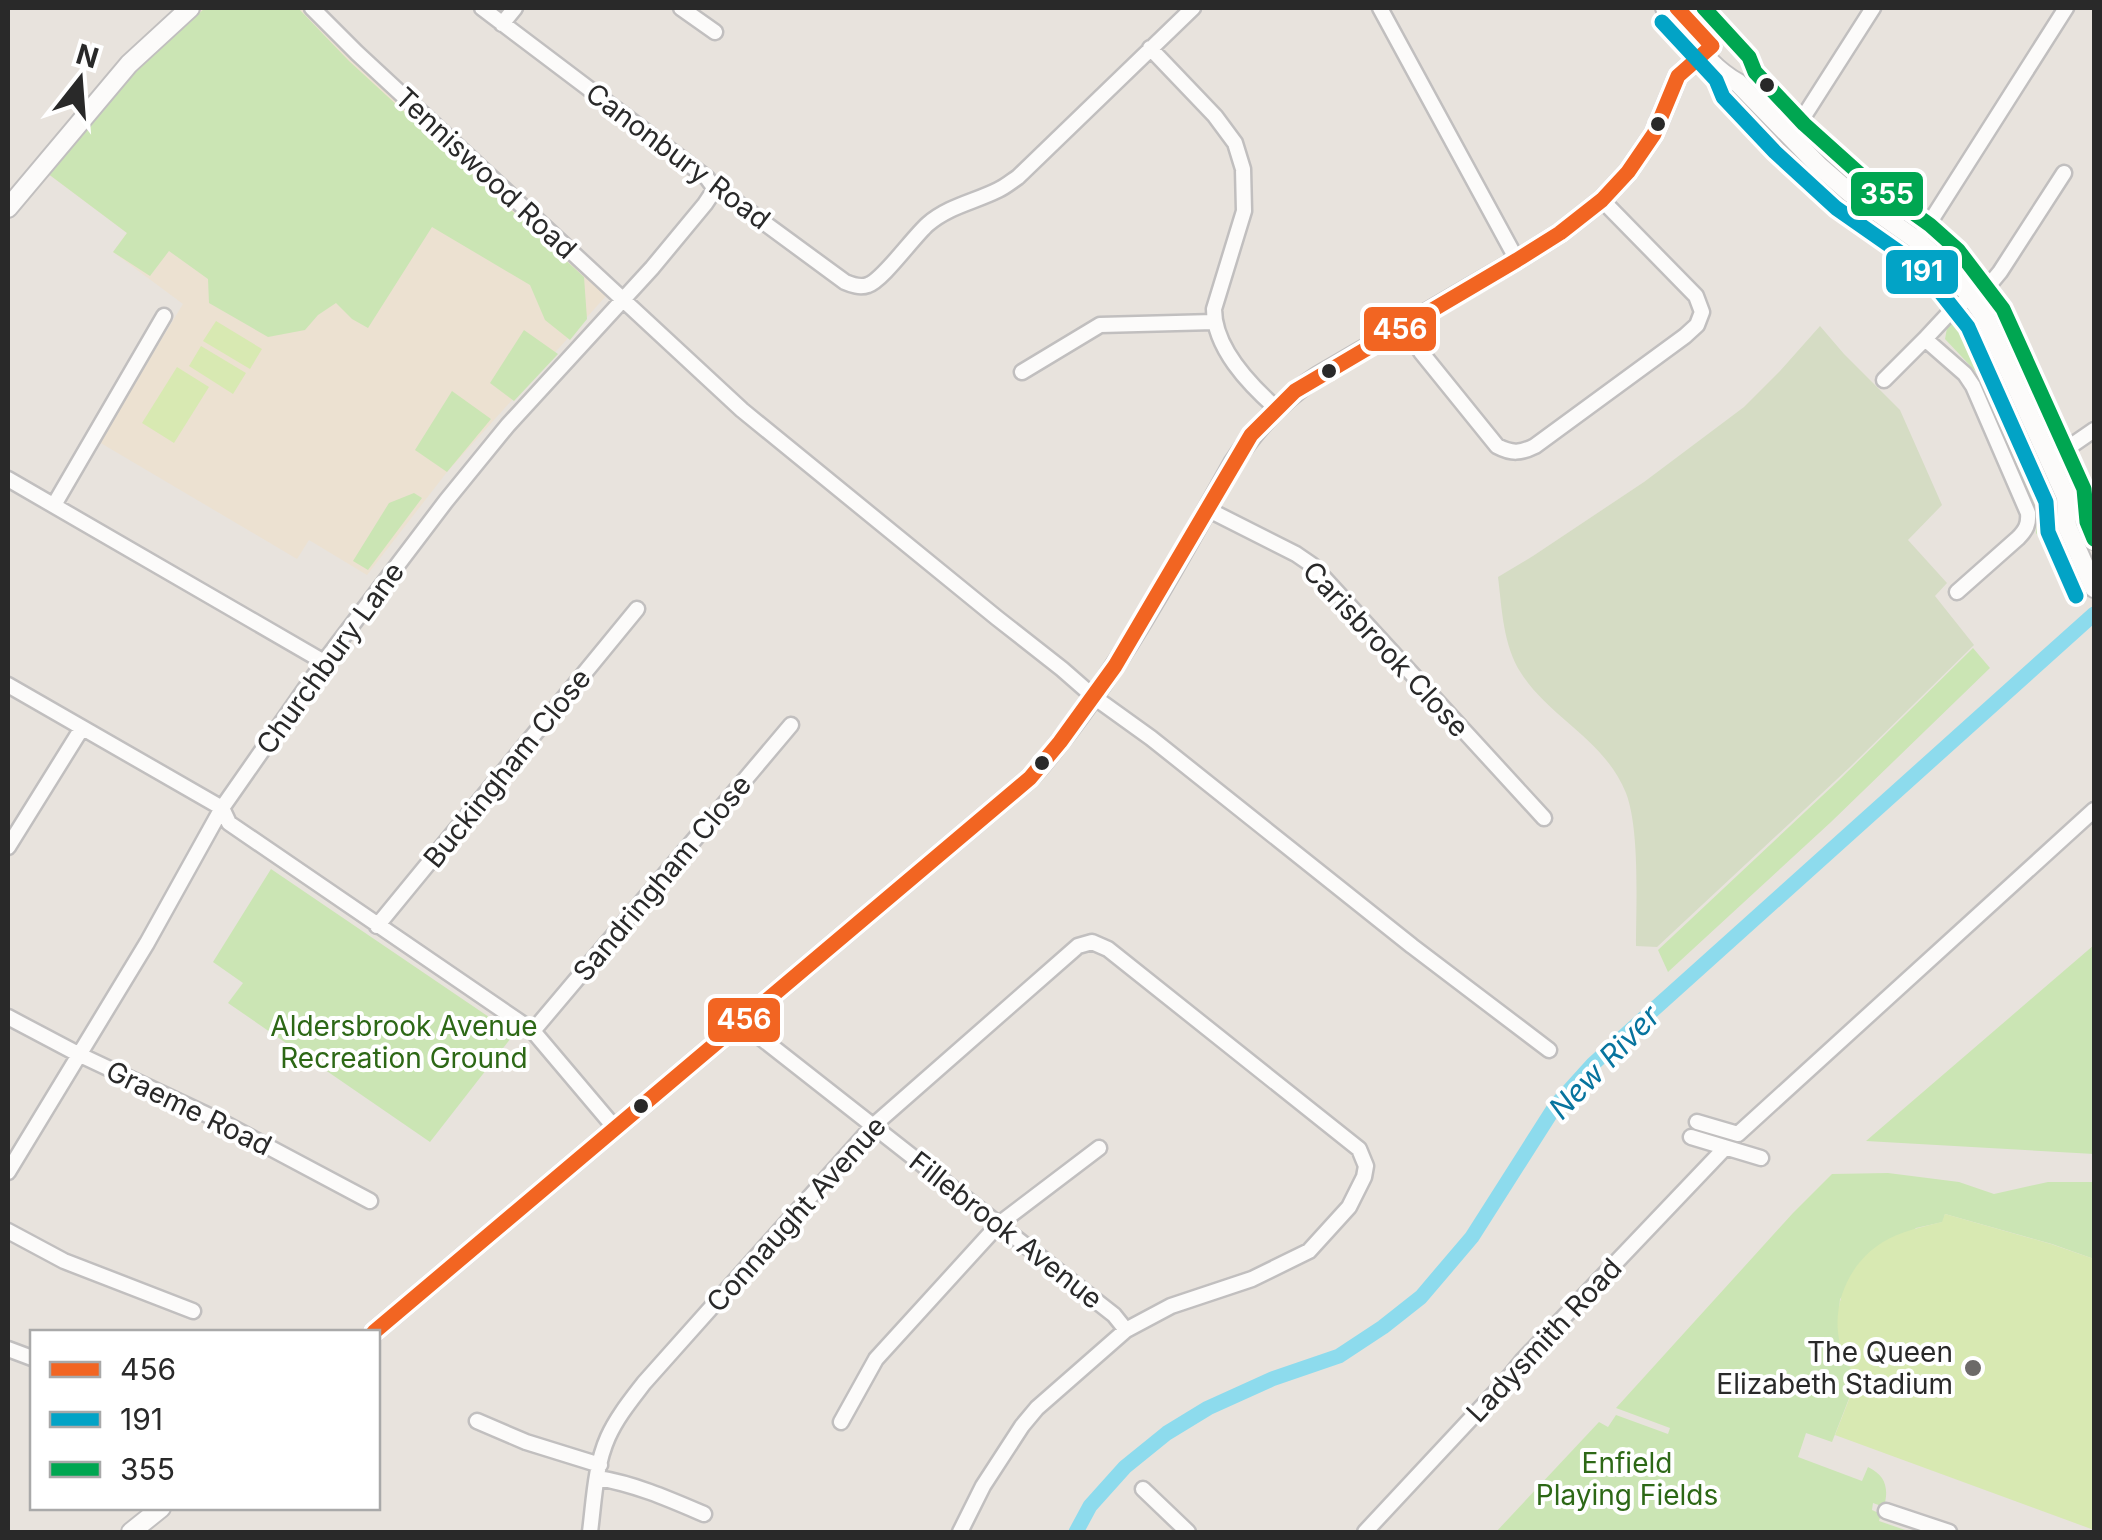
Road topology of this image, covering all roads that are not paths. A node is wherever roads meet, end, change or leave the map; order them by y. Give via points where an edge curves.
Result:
1 (190, 8) edge
2 (312, 8) edge
3 (482, 8) edge
4 (515, 8) edge
5 (682, 8) edge
6 (1194, 8) edge
7 (1380, 8) edge
8 (1665, 8) edge
9 (1677, 8) edge
10 (1873, 8) edge
11 (2066, 8) edge
12 (502, 24) junction
13 (715, 32) dead end
14 (1150, 48) junction
15 (1708, 50) junction
16 (1790, 138) junction
17 (2064, 173) dead end
18 (711, 183) junction
19 (1602, 200) junction
20 (8, 208) edge
21 (1918, 241) junction
22 (1517, 260) junction
23 (1970, 296) junction
24 (623, 300) junction
25 (164, 316) dead end
26 (1214, 322) junction
27 (1404, 326) junction
28 (1924, 339) junction
29 (1022, 372) dead end
30 (1884, 380) dead end
31 (1276, 408) junction
32 (2094, 430) edge
33 (2049, 461) junction
34 (8, 479) edge
35 (2066, 497) junction
36 (54, 505) junction
37 (1207, 509) junction
38 (2094, 540) edge
39 (2093, 584) edge
40 (1957, 592) dead end
41 (636, 610) dead end
42 (324, 662) junction
43 (8, 685) edge
44 (1094, 698) junction
45 (791, 726) dead end
46 (82, 728) junction
47 (222, 808) junction
48 (2094, 810) edge
49 (1544, 818) dead end
50 (8, 846) edge
51 (377, 926) junction
52 (8, 1017) edge
53 (742, 1023) junction
54 (532, 1031) junction
55 (1549, 1050) dead end
56 (78, 1054) junction
57 (874, 1125) junction
58 (615, 1128) junction
59 (1099, 1148) dead end
60 (1725, 1148) junction
61 (1761, 1158) dead end
62 (8, 1172) edge
63 (370, 1201) dead end
64 (999, 1224) junction
65 (8, 1231) edge
66 (194, 1311) dead end
67 (376, 1330) edge
68 (1126, 1330) junction
69 (476, 1421) dead end
70 (840, 1422) dead end
71 (599, 1471) junction
72 (1143, 1490) dead end
73 (158, 1510) edge
74 (1886, 1511) dead end
75 (704, 1514) dead end
76 (131, 1532) edge
77 (590, 1532) edge
78 (960, 1532) edge
79 (1188, 1532) edge
80 (1364, 1532) edge
81 (1949, 1532) edge

1 - 20 street via 129,64
2 - 24 street, Tenniswood Road
3 - 12 street, Canonbury Road
4 - 12 street
5 - 13 street
6 - 14 street
7 - 22 street
8 - 15 street
9 - 15 street
10 - 16 street
11 - 21 street
12 - 18 street, Canonbury Road
14 - 18 street, Canonbury Road via 1018,177 944,212 871,284 845,282
14 - 26 street via 1216,116 1235,142 1243,170 1244,211
15 - 16 street via 1726,77
15 - 19 street via 1678,76 1654,134
16 - 21 street via 1850,193
17 - 23 street via 2000,272
18 - 24 street, Churchbury Lane via 705,204
19 - 22 street
19 - 27 street via 1696,296 1702,312 1685,336 1536,446 1521,454 1497,446
21 - 23 street
22 - 27 street
23 - 28 street
23 - 33 street
24 - 42 street, Churchbury Lane via 500,435
24 - 44 street, Tenniswood Road via 742,410
25 - 36 street
26 - 29 street via 1100,325
26 - 31 street via 1238,370
27 - 31 street
28 - 30 street
28 - 40 street via 1973,386 2028,513 2026,530
31 - 37 street
32 - 33 street
33 - 35 street
34 - 36 street
35 - 38 street via 2086,518
35 - 39 street via 2068,526
36 - 42 street
37 - 44 street
37 - 49 street, Carisbrook Close via 1312,565
41 - 51 street, Buckingham Close
42 - 47 street, Churchbury Lane
43 - 46 street
44 - 53 street via 1030,778
44 - 55 street, Tenniswood Road
45 - 54 street, Sandringham Close
46 - 47 street
46 - 50 street
47 - 51 street via 234,826
47 - 56 street, Churchbury Lane
48 - 60 street via 1738,1134 1694,1130
51 - 54 street
52 - 56 street, Graeme Road
53 - 57 street, Fillebrook Avenue
53 - 58 street
54 - 58 street
56 - 62 street, Churchbury Lane
56 - 63 street, Graeme Road
57 - 64 street, Fillebrook Avenue
57 - 68 street, Connaught Avenue via 1078,946 1092,942 1359,1149 1364,1177 1349,1207 1308,1251
57 - 71 street, Connaught Avenue via 644,1383 617,1418
58 - 67 street
59 - 64 street
60 - 61 street
60 - 80 street, Ladysmith Road
64 - 68 street, Fillebrook Avenue
64 - 70 street via 876,1359
65 - 66 street via 64,1261
68 - 78 street via 1022,1426
69 - 71 street
71 - 75 street
71 - 77 street, Connaught Avenue
72 - 79 street
73 - 76 street
74 - 81 street

